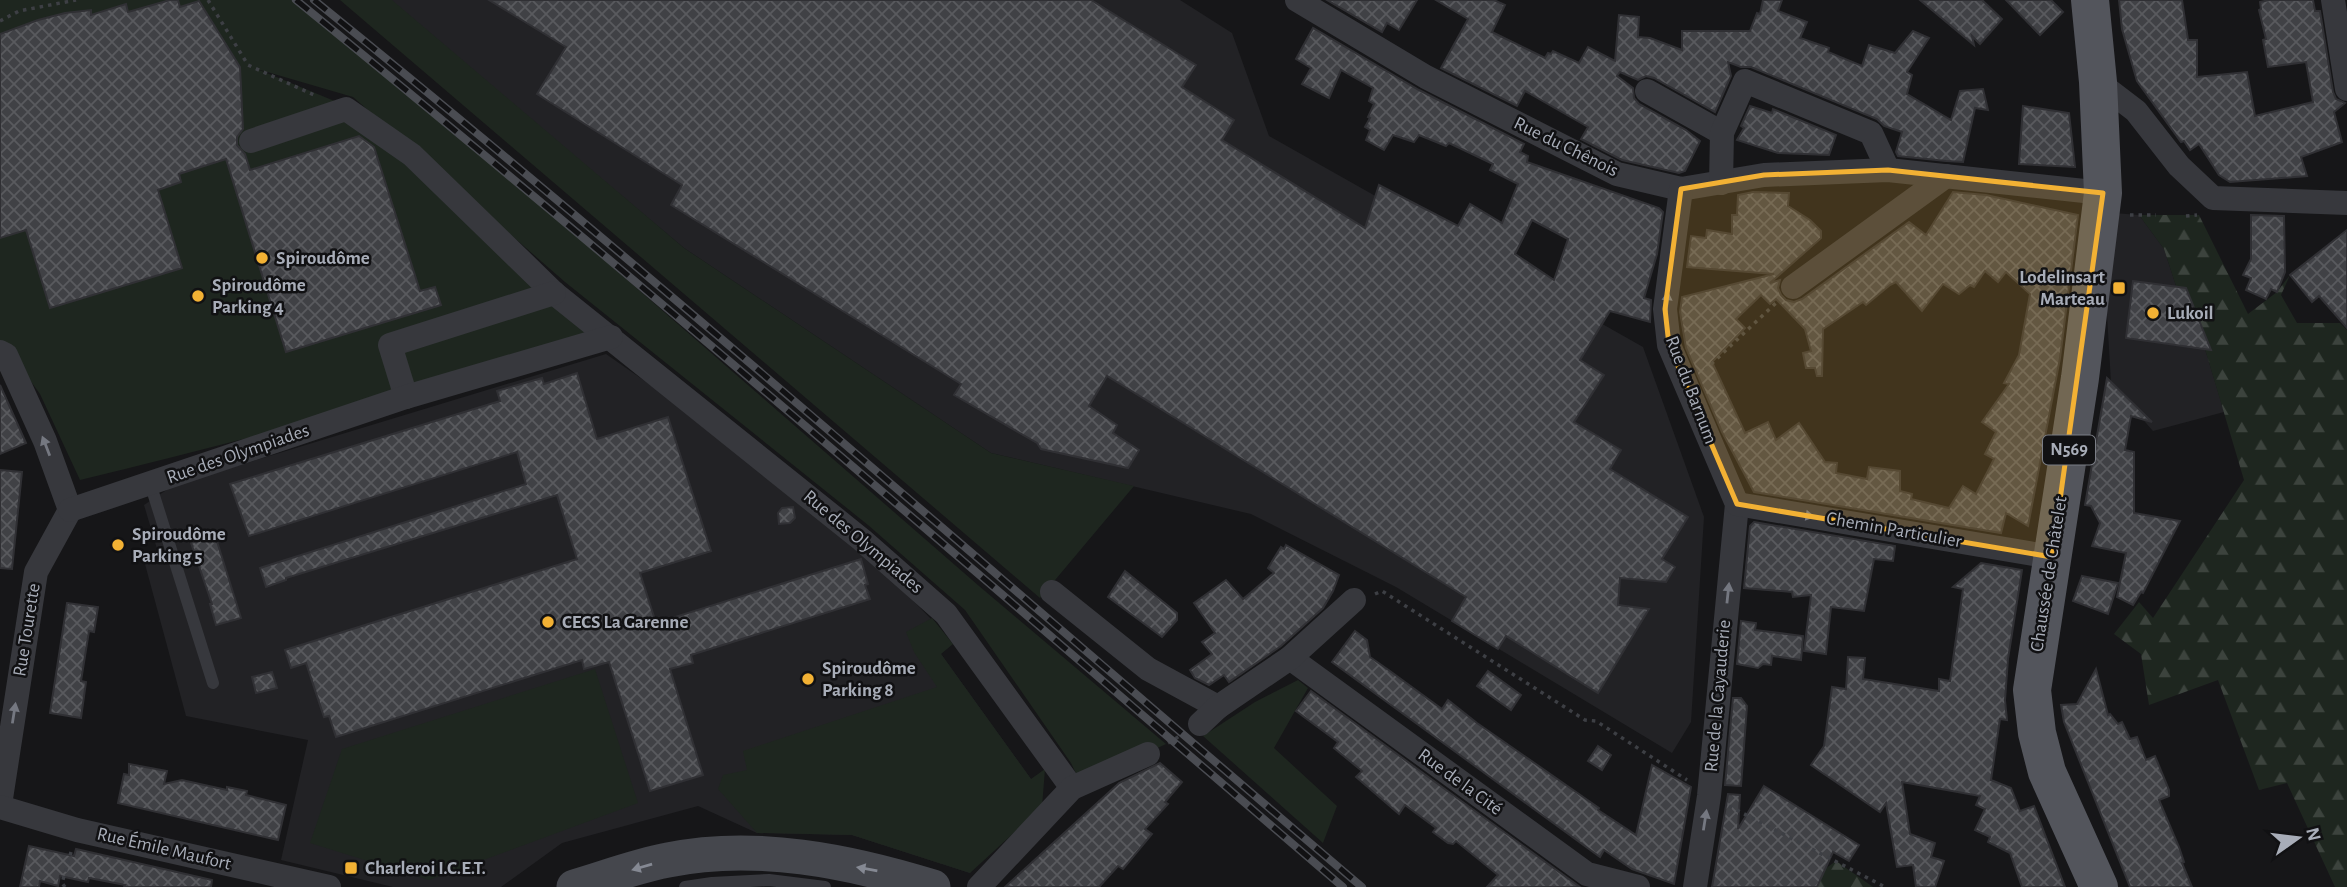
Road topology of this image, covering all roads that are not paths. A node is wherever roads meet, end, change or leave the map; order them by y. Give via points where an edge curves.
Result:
1 (1297, 0) edge
2 (2090, 0) edge
3 (2333, 0) edge
4 (2098, 82) junction
5 (2347, 89) edge
6 (1647, 91) dead end
7 (1722, 133) junction
8 (251, 141) dead end
9 (1888, 170) junction
10 (1946, 177) junction
11 (1721, 183) junction
12 (1681, 189) junction
13 (2103, 193) junction
14 (2347, 202) edge
15 (1793, 287) road end
16 (554, 293) junction
17 (611, 337) junction
18 (0, 352) edge
19 (406, 397) junction
20 (150, 483) junction
21 (1737, 504) junction
22 (69, 510) junction
23 (2052, 557) junction
24 (1052, 592) dead end
25 (1354, 600) road end
26 (1290, 658) junction
27 (213, 683) dead end
28 (1148, 754) road end
29 (1072, 788) junction
30 (0, 806) edge
31 (925, 886) edge
32 (329, 887) edge
33 (575, 887) edge
34 (685, 887) edge
35 (825, 887) edge
36 (979, 887) edge
37 (1639, 887) edge
38 (1695, 887) edge
39 (2099, 887) edge

1 - 12 street, Rue du Chênois via 1426,77 1617,174
2 - 4 main road, Chaussée de Châtelet / N569
3 - 5 street
4 - 13 main road, Chaussée de Châtelet / N569
4 - 14 street via 2136,111 2179,166 2213,198
6 - 7 street
7 - 9 street via 1745,81 1871,133
7 - 11 street
8 - 16 street, Rue des Olympiades via 346,109 412,155
9 - 10 street, Rue du Chênois
9 - 11 street, Rue du Chênois via 1764,176
10 - 13 street, Rue du Chênois
10 - 15 street
11 - 12 street, Rue du Chênois
21 -> 12 street, Rue du Barnum via 1669,345 1665,309
13 - 23 main road, Chaussée de Châtelet / N569
16 - 17 street, Rue des Olympiades
16 - 19 street via 390,345
17 - 19 street, Rue des Olympiades
17 - 29 street, Rue des Olympiades via 862,540 946,614
22 -> 18 street via 40,430 6,355
19 - 20 street, Rue des Olympiades
20 - 22 street, Rue des Olympiades
20 - 27 lane via 155,521
21 -> 23 street, Chemin Particulier
38 -> 21 street, Rue de la Cayauderie via 1709,796
30 -> 22 street, Rue Tourette via 36,572
23 - 39 main road, Chaussée de Châtelet / N569 via 2032,690 2037,733 2047,772
24 - 26 street via 1209,716
25 - 26 street
26 - 37 street, Rue de la Cité via 1587,874
28 - 29 street
29 - 36 street
30 - 32 street, Rue Émile Maufort via 77,830
31 -> 33 street via 888,873 797,856 727,854 668,860
34 - 35 lane via 769,880

